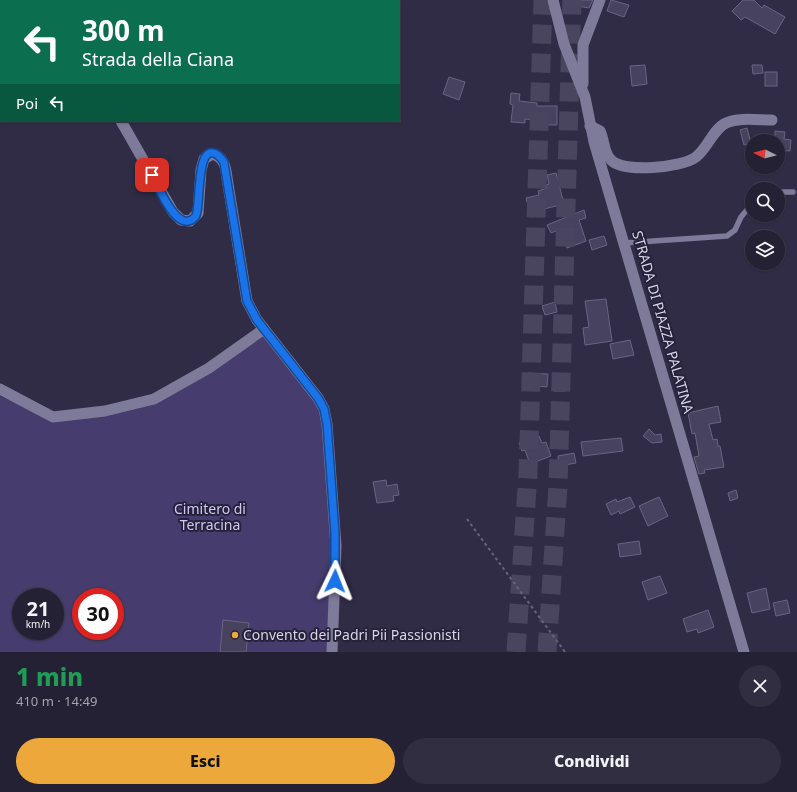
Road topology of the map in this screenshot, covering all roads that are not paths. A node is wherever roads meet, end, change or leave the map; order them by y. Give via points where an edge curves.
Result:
1 (553, 0) edge
2 (600, 0) edge
3 (584, 92) junction
4 (772, 120) dead end
5 (122, 122) edge
6 (590, 126) junction
7 (785, 192) edge
8 (794, 192) dead end
9 (745, 212) edge
10 (624, 243) junction
11 (264, 329) junction
12 (0, 389) edge
13 (332, 652) edge
14 (744, 652) edge

1 - 3 street, STRADA DI PIAZZA PALATINA via 564,44
2 - 3 street via 583,44
3 - 6 street, STRADA DI PIAZZA PALATINA
4 - 6 street via 728,122 692,160 642,168 614,163 606,153 600,131
5 - 11 street via 173,212 181,220 190,221 198,213 204,159 212,154 218,155 222,160 245,294 253,314
6 - 10 street, STRADA DI PIAZZA PALATINA
7 - 8 lane
9 - 10 lane via 735,230 726,236
10 - 14 street, STRADA DI PIAZZA PALATINA
11 - 12 street via 209,368 154,399 105,411 53,417
11 - 13 street via 324,409 336,546

